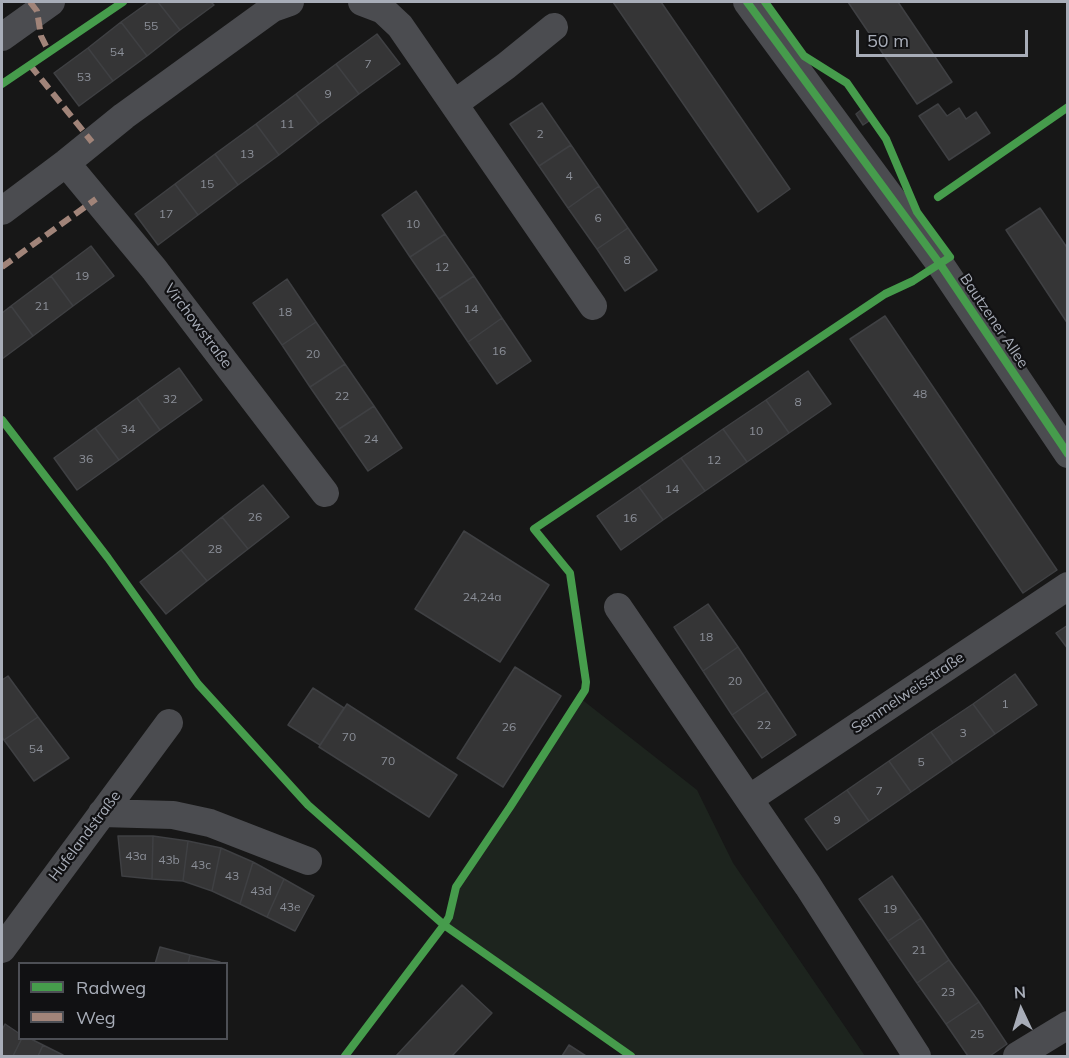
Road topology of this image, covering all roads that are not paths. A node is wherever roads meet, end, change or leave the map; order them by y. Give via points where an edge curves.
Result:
1 (51, 2) edge
2 (290, 2) edge
3 (747, 2) edge
4 (379, 4) edge
5 (554, 27) dead end
6 (2, 37) edge
7 (454, 104) junction
8 (66, 163) junction
9 (2, 211) edge
10 (593, 306) dead end
11 (1068, 454) edge
12 (325, 493) dead end
13 (1068, 586) edge
14 (618, 607) dead end
15 (169, 723) dead end
16 (749, 799) junction
17 (102, 813) junction
18 (308, 861) dead end
19 (2, 949) edge
20 (1068, 1025) edge
21 (917, 1056) edge
22 (1017, 1056) edge

1 - 6 street
2 - 8 street via 273,8
3 - 11 street, Bautzener Allee via 940,264
4 - 7 street via 400,26
5 - 7 street
7 - 10 street
8 - 9 street
8 - 12 street, Virchowstraße via 154,269
13 - 16 street, Semmelweisstraße
14 - 16 street
15 - 17 street, Hufelandstraße
16 - 21 street
17 - 18 street via 173,815 210,823
17 - 19 street, Hufelandstraße
20 - 22 street

